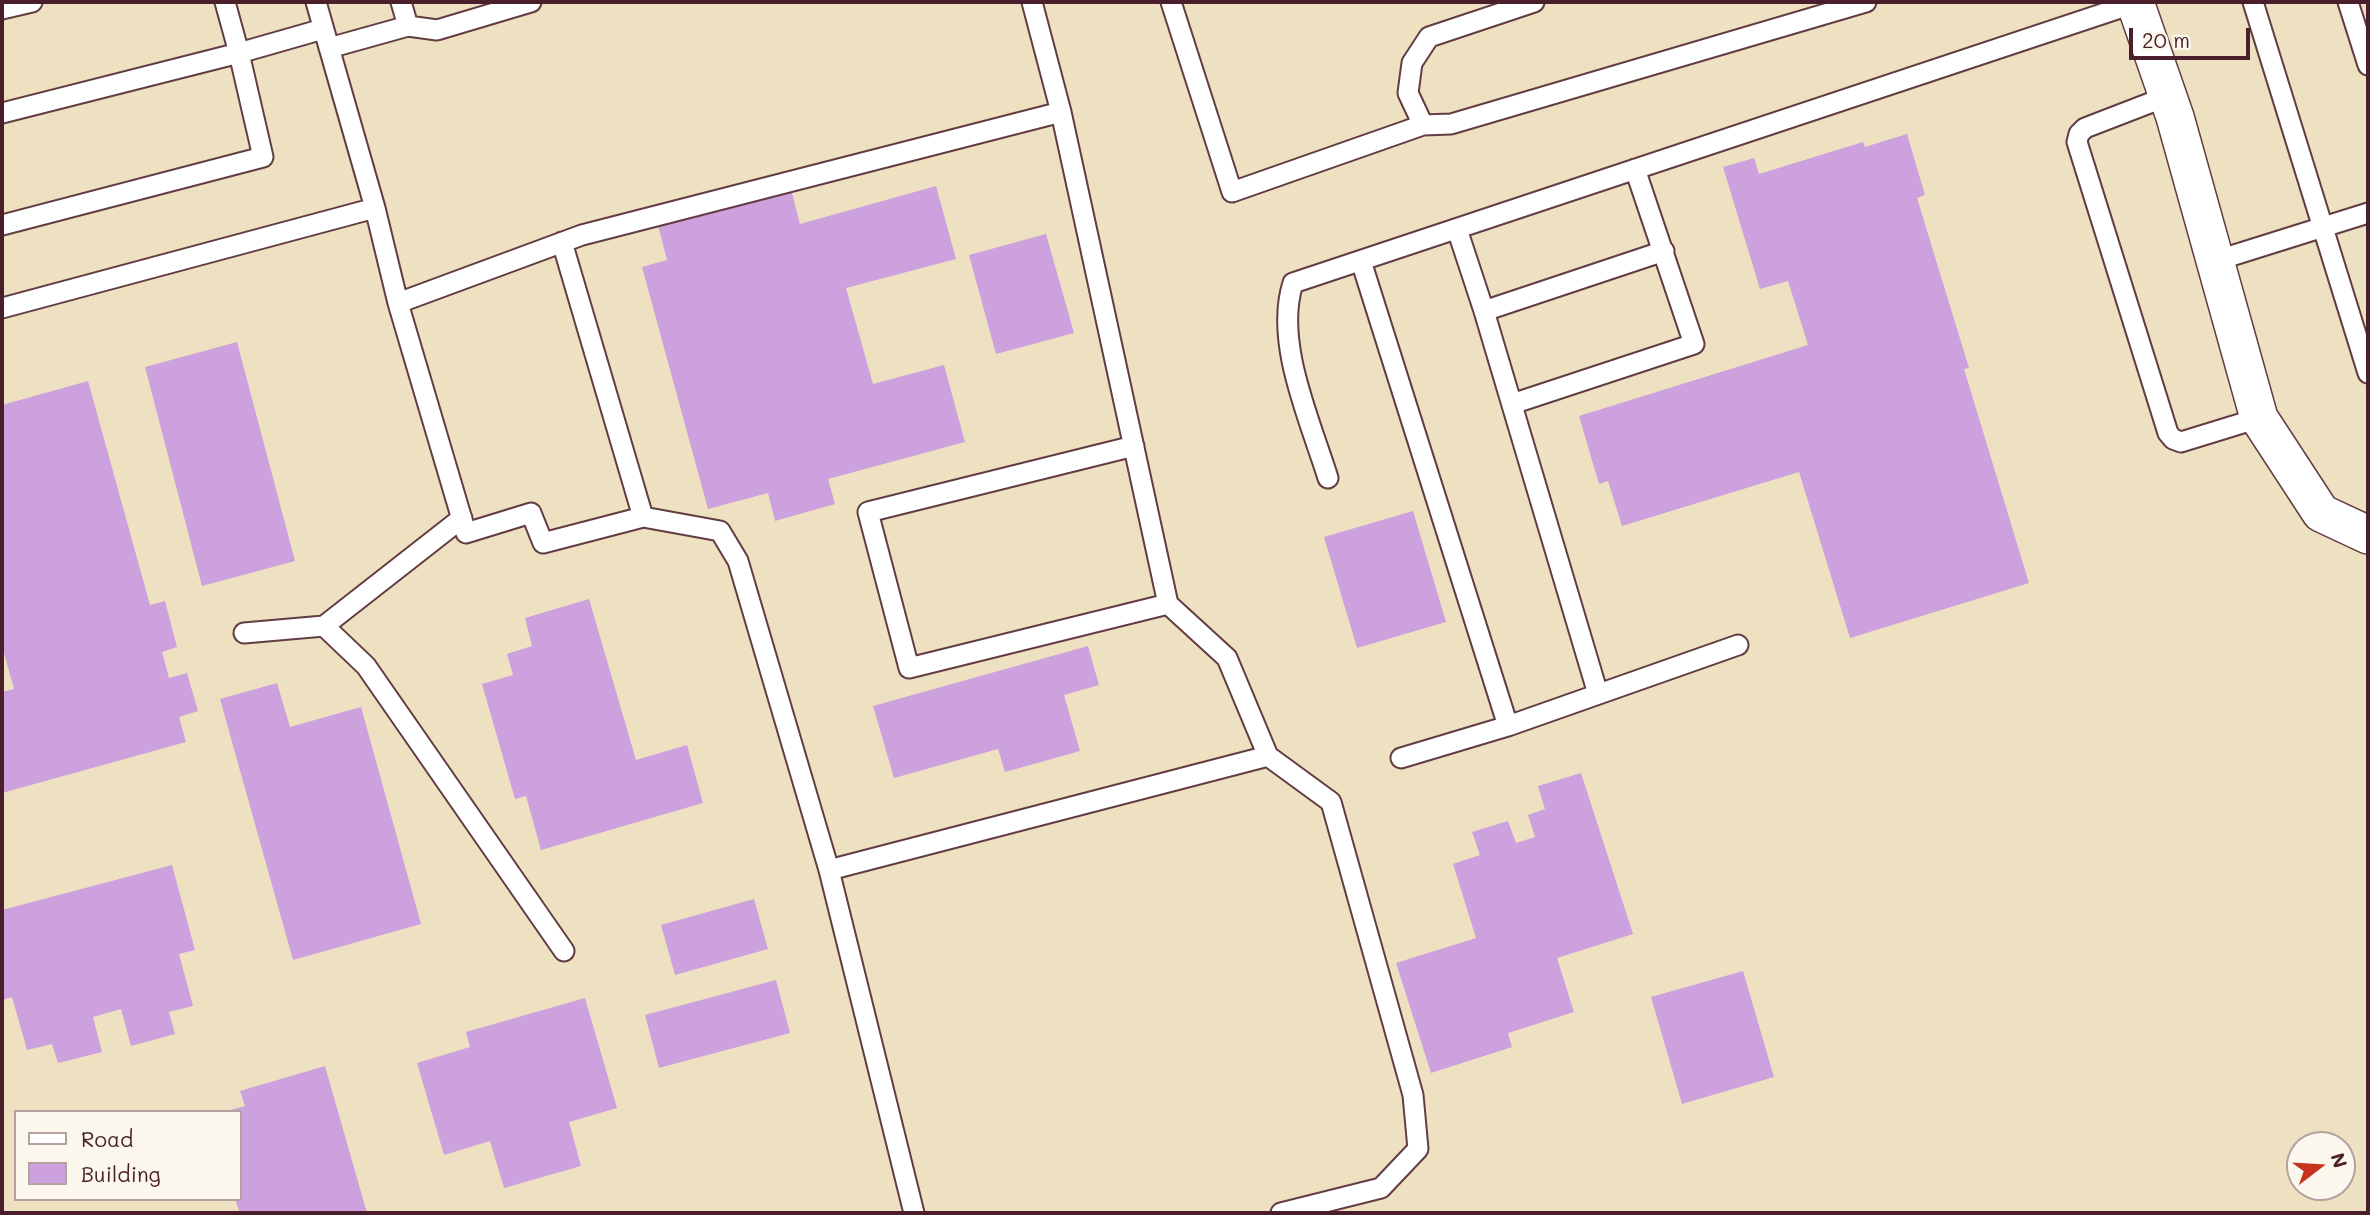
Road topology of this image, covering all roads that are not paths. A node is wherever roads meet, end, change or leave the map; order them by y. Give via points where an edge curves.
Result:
1 (32, 2) edge
2 (225, 2) edge
3 (316, 2) edge
4 (401, 2) edge
5 (531, 2) edge
6 (1032, 2) edge
7 (1171, 2) edge
8 (1534, 2) edge
9 (1866, 2) edge
10 (2135, 2) edge
11 (2253, 2) edge
12 (2348, 2) edge
13 (2, 9) edge
14 (408, 26) junction
15 (323, 29) junction
16 (329, 48) junction
17 (239, 53) junction
18 (2368, 65) edge
19 (2168, 96) junction
20 (1061, 112) junction
21 (2, 113) edge
22 (1423, 125) junction
23 (1635, 169) junction
24 (374, 208) junction
25 (2368, 213) edge
26 (2, 225) edge
27 (2324, 227) junction
28 (1457, 229) junction
29 (562, 242) junction
30 (1664, 251) junction
31 (1361, 261) junction
32 (2215, 261) junction
33 (398, 303) junction
34 (2, 308) edge
35 (1484, 311) junction
36 (2368, 373) edge
37 (1512, 404) junction
38 (2259, 418) junction
39 (1135, 446) junction
40 (1328, 478) dead end
41 (643, 517) junction
42 (462, 518) junction
43 (2368, 536) edge
44 (1168, 604) junction
45 (324, 626) junction
46 (244, 633) dead end
47 (1738, 645) dead end
48 (1598, 694) junction
49 (1508, 726) junction
50 (1268, 756) junction
51 (1401, 758) dead end
52 (829, 870) junction
53 (564, 951) dead end
54 (914, 1213) edge
55 (1281, 1213) edge

1 - 13 lane
2 - 17 lane
3 - 15 lane
4 - 14 lane
5 - 14 lane via 437,30
6 - 20 lane
7 - 22 lane via 1232,192
8 - 22 lane via 1429,37 1412,64 1408,93
9 - 22 lane via 1451,124
10 - 19 street
10 - 23 lane
11 - 27 lane
12 - 18 lane
14 - 16 lane
15 - 16 lane
15 - 17 lane
16 - 24 lane
17 - 21 lane
17 - 26 lane via 263,157
19 - 32 street
19 - 38 lane via 2085,128 2077,142 2168,433 2181,442
20 - 29 lane
20 - 39 lane
23 - 28 lane
23 - 30 lane
24 - 33 lane
24 - 34 lane
25 - 27 lane
27 - 32 lane
27 - 36 lane
28 - 31 lane
28 - 35 lane
29 - 33 lane
29 - 41 lane
30 - 35 lane
30 - 37 lane via 1694,344
31 - 40 lane via 1293,283 1287,302 1291,357
31 - 49 lane
32 - 38 street
33 - 42 lane
35 - 37 lane
37 - 48 lane
38 - 43 street via 2321,513
39 - 44 lane
39 - 44 lane via 867,512 909,668
41 - 42 lane via 543,544 531,513 466,533
41 - 52 lane via 719,531 738,561
42 - 45 lane
44 - 50 lane via 1227,658
45 - 46 lane
45 - 53 lane via 366,666
47 - 48 lane
48 - 49 lane
49 - 51 lane
50 - 52 lane
50 - 55 lane via 1331,802 1413,1095 1418,1149 1381,1188
52 - 54 lane

